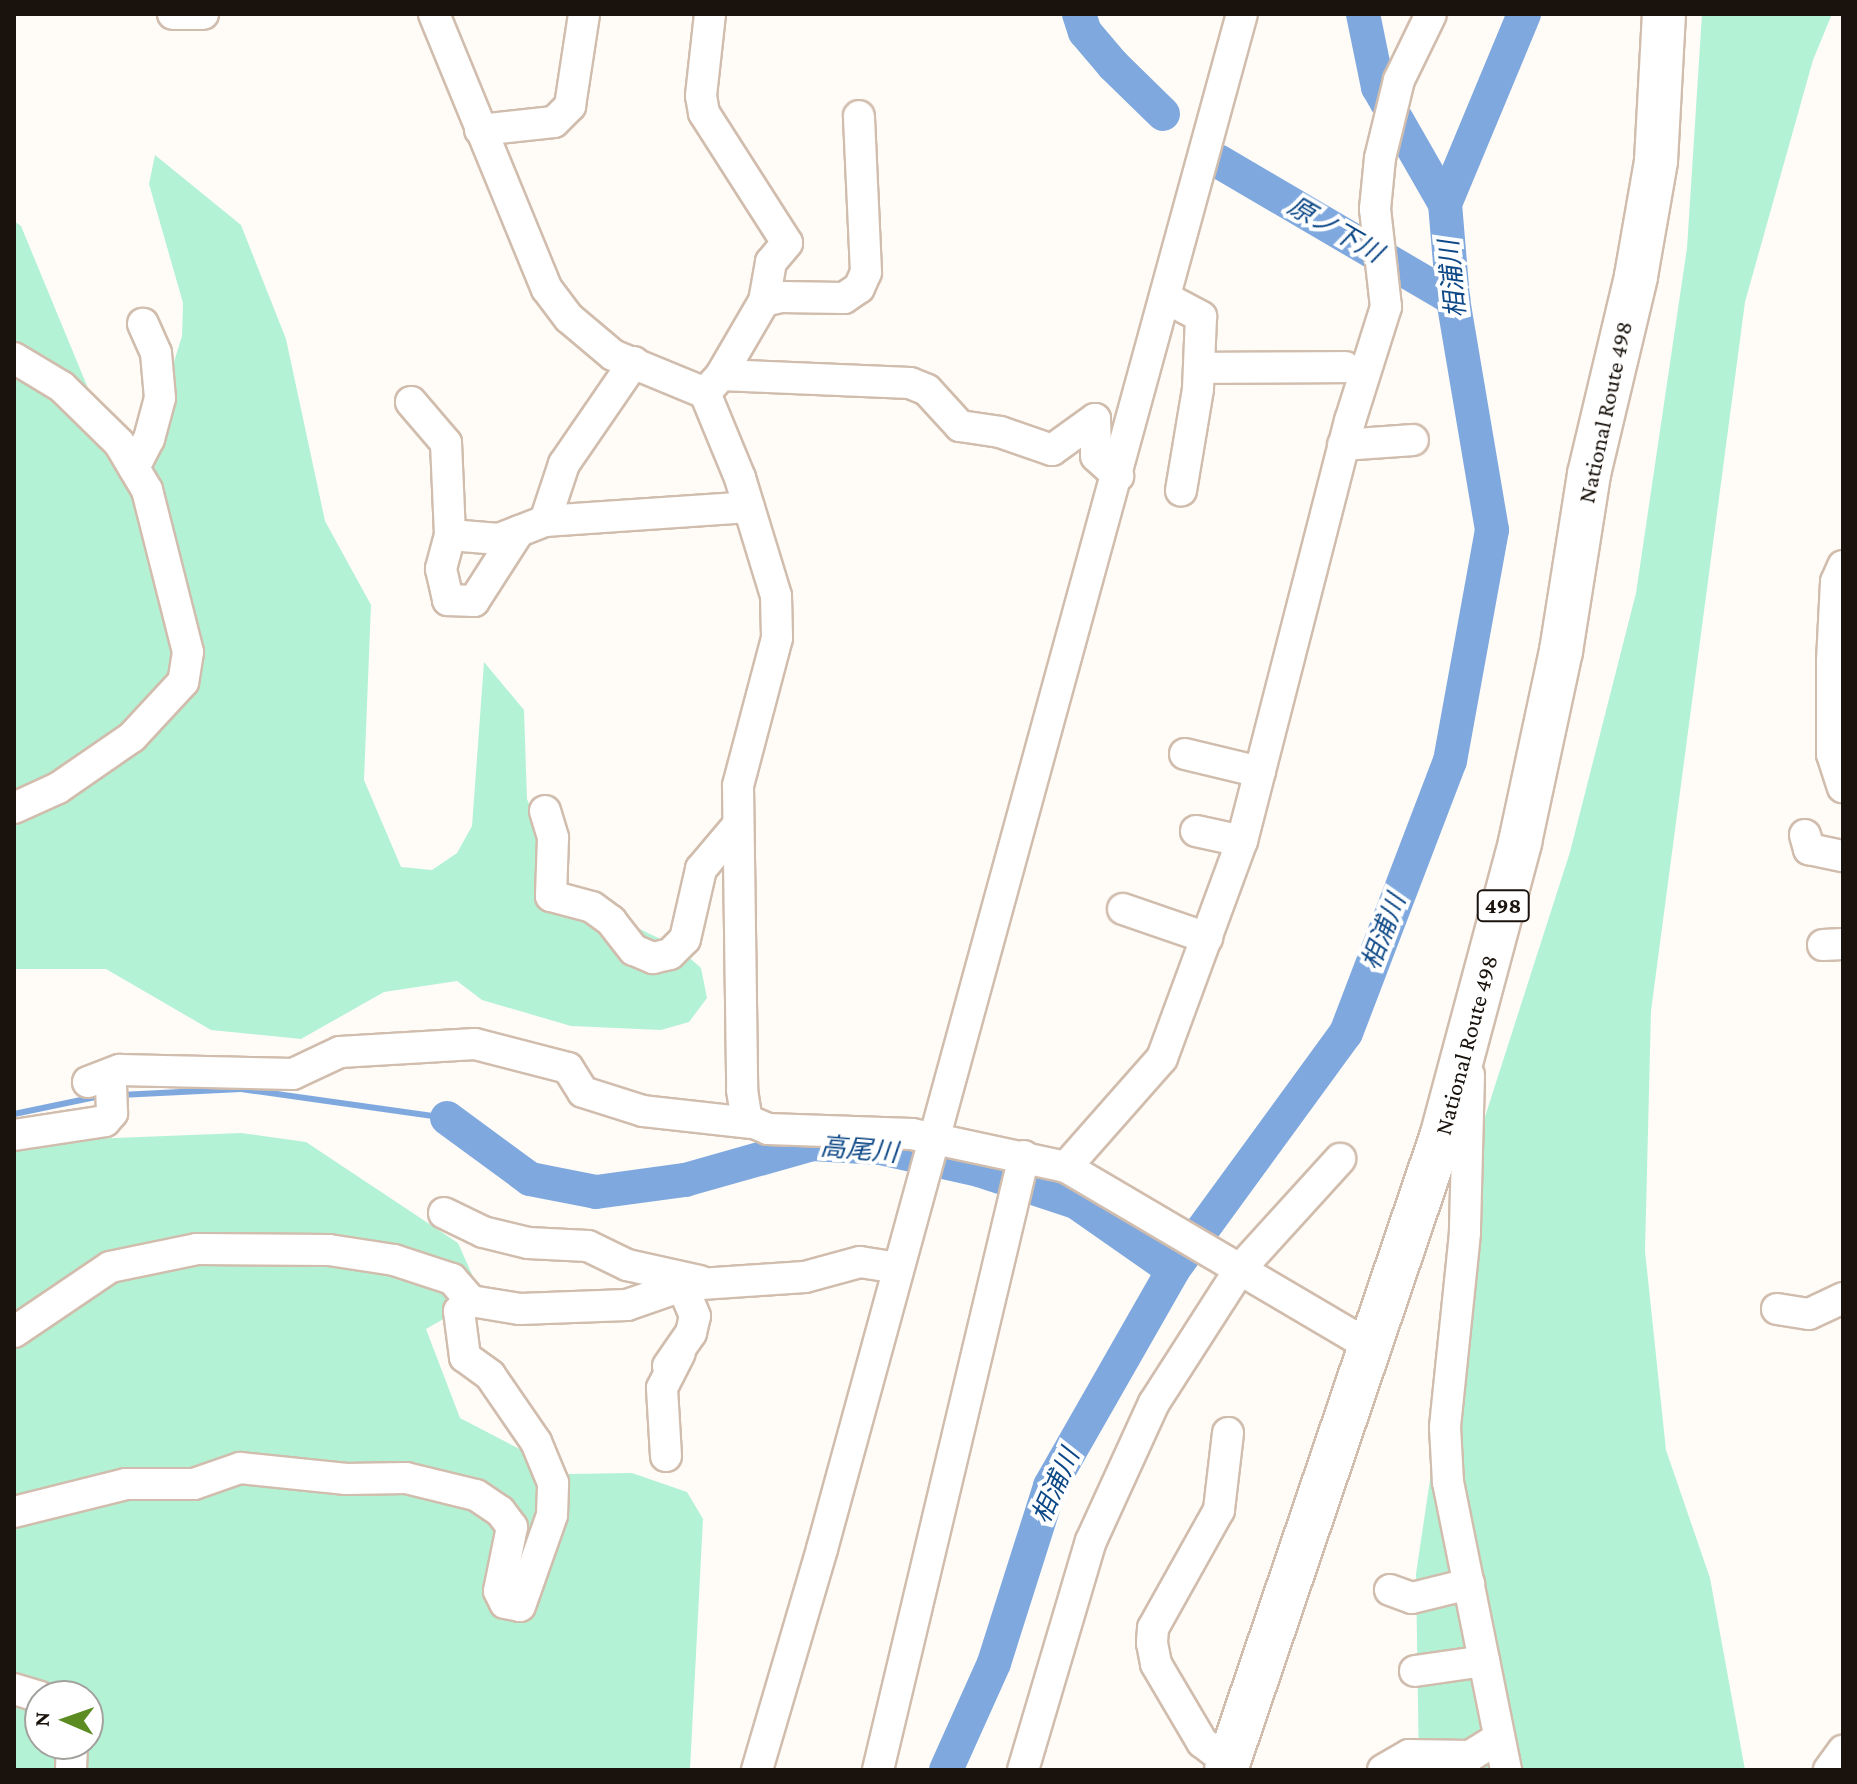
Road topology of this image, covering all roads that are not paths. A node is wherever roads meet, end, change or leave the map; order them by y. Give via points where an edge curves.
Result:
1 (173, 14) edge
2 (203, 14) edge
3 (434, 14) edge
4 (584, 14) edge
5 (710, 14) edge
6 (1242, 14) edge
7 (1431, 14) edge
8 (1664, 14) edge
9 (859, 116) dead end
10 (480, 130) junction
11 (764, 163) dead end
12 (762, 200) junction
13 (1166, 298) junction
14 (764, 301) junction
15 (143, 324) dead end
16 (14, 358) edge
17 (634, 362) junction
18 (1345, 367) dead end
19 (1199, 368) junction
20 (713, 384) junction
21 (411, 402) dead end
22 (1413, 440) dead end
23 (1343, 445) junction
24 (134, 468) junction
25 (1118, 476) junction
26 (1181, 491) dead end
27 (749, 507) junction
28 (532, 526) junction
29 (450, 535) junction
30 (1843, 566) edge
31 (1838, 628) edge
32 (1185, 754) dead end
33 (1260, 772) junction
34 (1843, 787) edge
35 (14, 808) edge
36 (545, 811) dead end
37 (738, 825) junction
38 (1196, 831) dead end
39 (1805, 835) dead end
40 (1242, 841) junction
41 (1843, 856) edge
42 (1123, 909) dead end
43 (1207, 938) junction
44 (1469, 1041) junction
45 (750, 1123) junction
46 (14, 1135) edge
47 (929, 1158) junction
48 (1340, 1159) dead end
49 (1066, 1167) junction
50 (1021, 1173) junction
51 (444, 1213) dead end
52 (1234, 1265) junction
53 (897, 1268) junction
54 (696, 1284) junction
55 (1843, 1298) edge
56 (471, 1301) junction
57 (1777, 1309) dead end
58 (14, 1332) edge
59 (1368, 1345) junction
60 (680, 1353) junction
61 (657, 1378) dead end
62 (1228, 1433) dead end
63 (666, 1456) dead end
64 (14, 1512) edge
65 (1469, 1584) junction
66 (1390, 1590) dead end
67 (1484, 1661) junction
68 (1415, 1671) dead end
69 (1499, 1738) junction
70 (1843, 1751) edge
71 (1227, 1767) edge
72 (757, 1770) edge
73 (878, 1770) edge
74 (1023, 1770) edge
75 (1383, 1770) edge
76 (1506, 1770) edge
77 (1829, 1770) edge

1 - 2 street
3 - 10 street
4 - 10 street via 570,106 554,122
5 - 12 street via 701,96 704,113
6 - 13 street
7 - 23 street via 1399,80 1380,158 1375,209 1386,307
8 - 44 highway, National Route 498 / 498 via 1656,161 1636,276 1589,474 1544,736
9 - 14 street via 866,272 859,288 844,298
10 - 17 street via 547,289 569,318 613,355
11 - 12 street
12 - 14 street via 787,243 771,262
13 - 19 street via 1201,317
13 - 25 street
14 - 20 street
15 - 24 street via 156,353 160,398
16 - 24 street via 62,387 119,443
17 - 20 street
17 - 28 street via 564,464
18 - 19 street
19 - 26 street
20 - 25 street via 910,383 927,390 960,426 1000,432 1052,450 1095,419 1096,456
20 - 27 street
21 - 29 street via 446,443
22 - 23 street
23 - 33 street
24 - 35 street via 147,490 188,652 183,682 132,737 58,788
25 - 47 street
27 - 28 street
27 - 37 street via 776,596 777,638 738,786
28 - 29 street via 499,539
28 - 29 street via 474,601 448,600 441,569
30 - 31 street via 1836,582
31 - 34 street via 1832,754
32 - 33 street
33 - 40 street
36 - 37 street via 553,838 551,896 592,907 634,950 653,958 670,954 685,939 701,869
37 - 45 street via 743,1110
38 - 40 street
39 - 41 street via 1809,849
40 - 43 street
42 - 43 street
43 - 49 street via 1162,1058
44 - 59 highway, National Route 498 / 498
44 - 65 street via 1465,1233 1445,1427 1448,1482
45 - 46 street via 643,1111 583,1092 568,1068 475,1044 340,1052 293,1074 120,1070 105,1087 105,1121
45 - 47 street
47 - 50 street
47 - 53 street
48 - 52 street
49 - 50 street
49 - 52 street
50 - 73 street
51 - 54 street via 483,1232 528,1243 588,1246 627,1265
52 - 59 street
52 - 74 street via 1154,1403 1091,1541
53 - 54 street via 860,1262 805,1277
53 - 72 street
54 - 56 street via 627,1305 520,1309
54 - 60 street via 695,1316
55 - 57 street via 1809,1314
56 - 58 street via 452,1279 394,1260 329,1250 197,1249 110,1267
56 - 64 street via 459,1311 465,1357 490,1375 536,1442 553,1483 552,1515 520,1606 505,1603 499,1591 512,1527 500,1511 476,1495 406,1478 346,1479 240,1468 194,1484 126,1484
59 - 71 highway, National Route 498 / 498
60 - 61 street
60 - 63 street via 662,1388
62 - 71 street via 1219,1510 1153,1628 1152,1643 1156,1664 1202,1742
65 - 66 street via 1412,1598
65 - 67 street
67 - 68 street
67 - 69 street
69 - 75 street via 1470,1756 1409,1755
69 - 76 street
70 - 77 street

